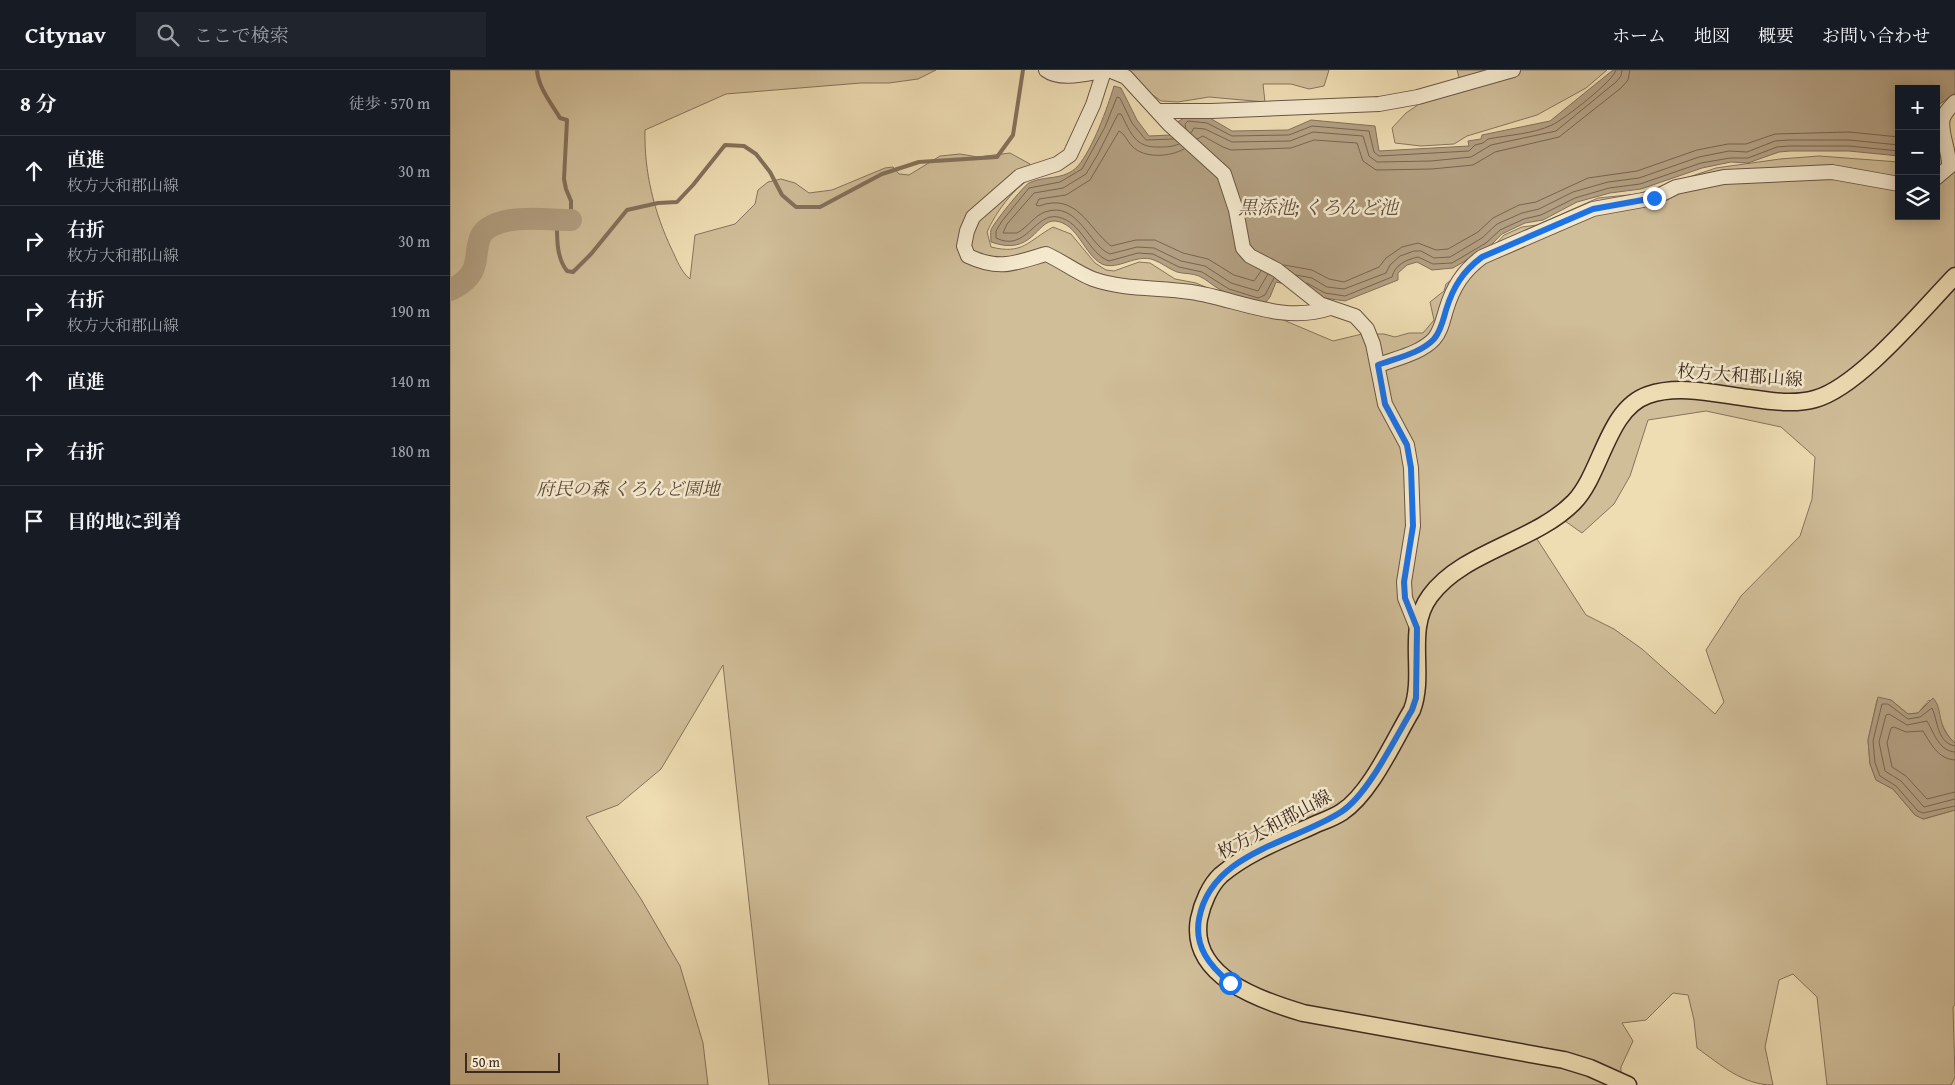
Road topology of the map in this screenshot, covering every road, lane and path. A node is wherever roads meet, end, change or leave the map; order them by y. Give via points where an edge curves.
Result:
1 (1046, 70) edge
2 (1109, 70) edge
3 (1513, 70) edge
4 (1104, 71) edge
5 (1955, 102) edge
6 (1159, 111) junction
7 (1940, 175) edge
8 (1895, 183) edge
9 (1955, 276) edge
10 (1330, 308) junction
11 (1378, 365) junction
12 (1417, 628) junction
13 (1628, 1085) edge

1 - 4 street via 1076,76
2 - 4 street
2 - 6 street via 1126,77
3 - 6 street via 1418,97 1378,104
4 - 10 street via 1093,105 1070,155 1057,164 1020,176 974,217 966,231 964,246 968,256 979,261 1017,264 1046,254 1092,279 1113,284 1192,292 1286,313 1312,314
5 - 7 street via 1943,118 1942,131 1948,145 1949,167
6 - 10 street via 1224,174 1236,210 1243,248 1250,256
8 - 11 street via 1832,172 1752,175 1676,187 1654,198 1593,209 1482,257 1460,277 1435,338 1422,348
9 - 12 main road, 枚方大和郡山線 via 1846,385 1813,400 1784,402 1668,390 1645,396 1619,418 1589,482 1575,501 1558,516 1450,577 1431,595
10 - 11 street via 1360,321 1371,338
11 - 12 street via 1385,404 1407,445 1411,468 1413,526 1404,582 1405,598
12 - 13 main road, 枚方大和郡山線 via 1416,698 1368,783 1342,812 1264,848 1220,876 1201,908 1198,942 1216,972 1230,983 1286,1008 1564,1060

